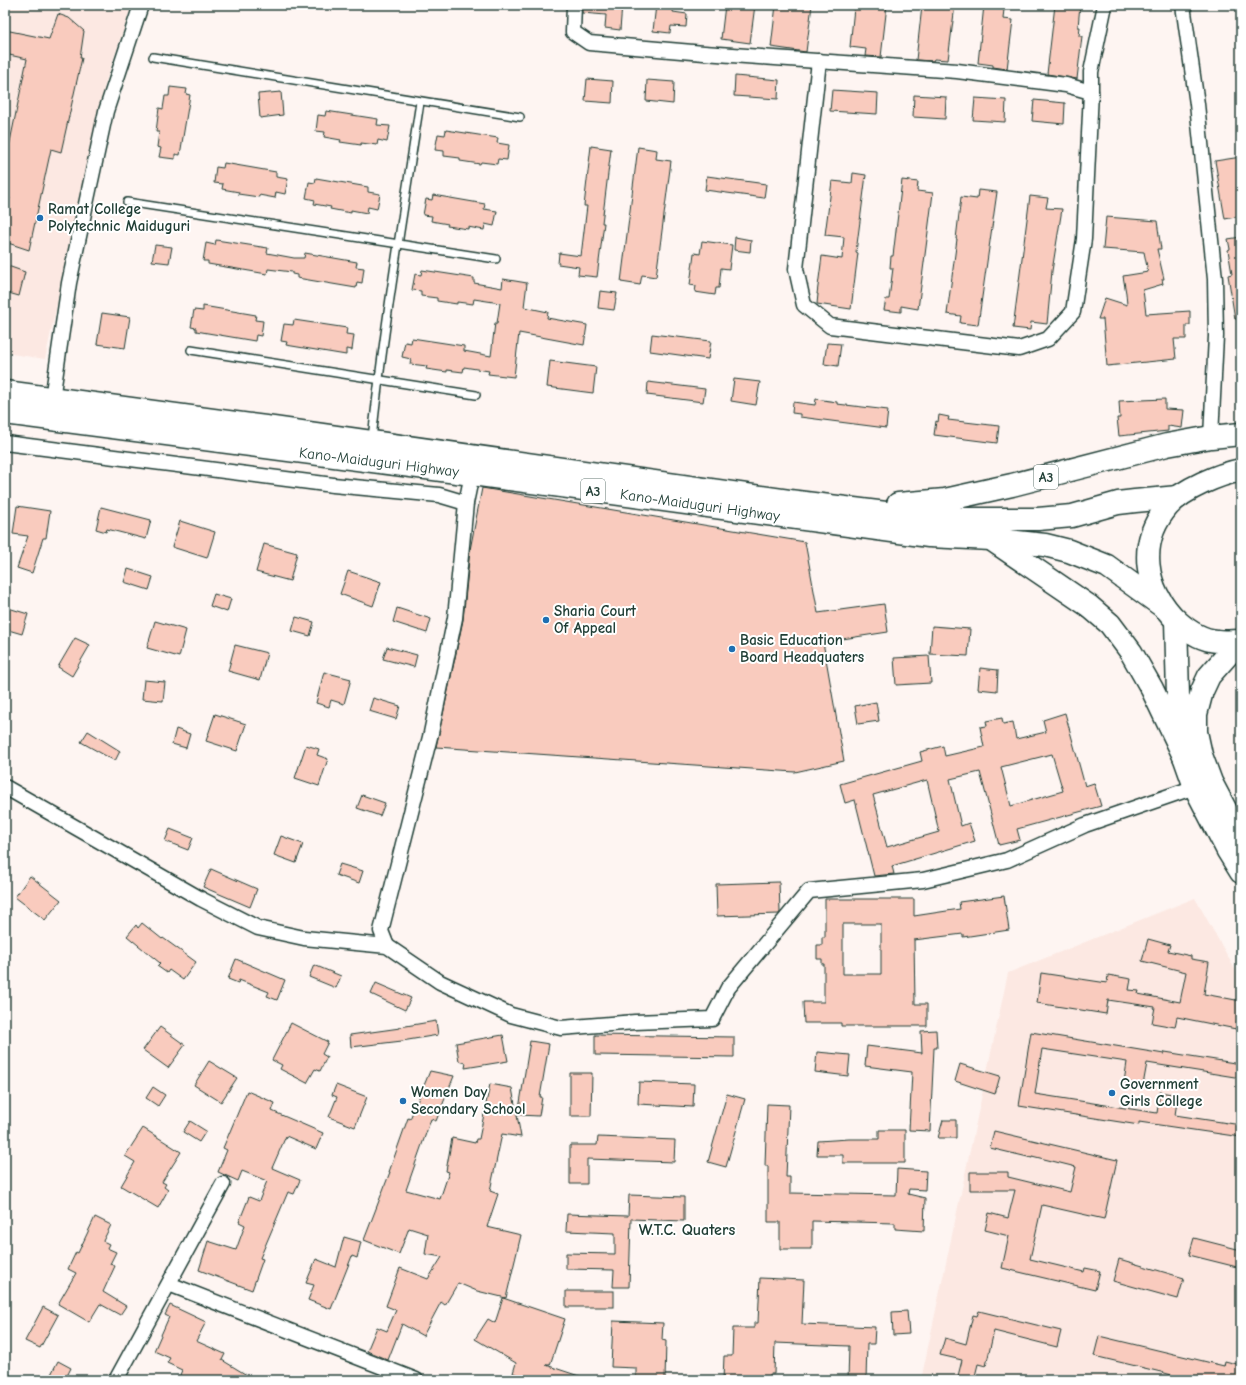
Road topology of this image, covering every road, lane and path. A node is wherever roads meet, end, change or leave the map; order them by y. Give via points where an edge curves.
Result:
1 (574, 5) edge
2 (1105, 5) edge
3 (1183, 5) edge
4 (138, 6) edge
5 (153, 57) dead end
6 (819, 61) junction
7 (1091, 92) junction
8 (420, 102) junction
9 (520, 117) dead end
10 (126, 202) dead end
11 (398, 245) junction
12 (496, 259) dead end
13 (191, 350) dead end
14 (378, 380) junction
15 (5, 392) edge
16 (476, 395) dead end
17 (52, 398) junction
18 (5, 413) edge
19 (50, 419) junction
20 (1241, 434) edge
21 (1211, 437) junction
22 (372, 441) junction
23 (5, 443) edge
24 (1241, 470) edge
25 (472, 474) junction
26 (1178, 497) junction
27 (466, 502) junction
28 (849, 508) junction
29 (991, 539) junction
30 (1170, 614) junction
31 (1241, 641) edge
32 (1184, 756) junction
33 (5, 787) edge
34 (1195, 788) junction
35 (1241, 838) edge
36 (1241, 872) edge
37 (386, 946) junction
38 (223, 1184) dead end
39 (169, 1284) junction
40 (116, 1380) edge
41 (416, 1380) edge

1 - 6 street via 573,32 590,43
2 - 7 street via 1090,72
3 - 21 street via 1197,104 1215,279 1216,336
4 - 17 street via 106,111 69,283
5 - 8 lane
6 - 7 street via 957,71 1066,85
6 - 7 street via 796,269 804,305 830,326 1019,349 1048,340 1073,312 1084,239
8 - 9 lane
8 - 11 lane
10 - 11 lane
11 - 12 lane
11 - 14 lane
13 - 14 lane
14 - 16 lane
14 - 22 lane
15 - 17 main road, Kano-Maiduguri Highway / A3
17 - 19 street
17 - 22 main road, Kano-Maiduguri Highway / A3
18 - 19 main road, Kano-Maiduguri Highway / A3
19 - 25 main road, Kano-Maiduguri Highway / A3
20 - 21 main road, A3
21 - 28 main road, A3 via 1167,445 944,500
22 - 28 main road, Kano-Maiduguri Highway / A3
23 - 27 street via 333,485 439,495
24 - 26 main road, A3 via 1206,481
25 - 27 street
25 - 29 main road, Kano-Maiduguri Highway / A3 via 929,536
26 - 28 main road, Kano-Maiduguri Highway / A3 via 1118,504 1072,516 1004,520 918,517
26 - 30 main road, A3 via 1168,506 1158,522 1149,551 1151,581
27 - 37 street via 455,618 431,733 382,930
29 - 30 main road, Kano-Maiduguri Highway / A3 via 1045,545 1069,551 1107,566
29 - 32 main road via 1089,606 1110,624 1131,652 1152,688
30 - 31 main road, A3 via 1198,636 1216,641
30 - 32 main road
31 - 35 main road via 1209,676 1196,714 1196,732 1211,782
32 - 34 main road
33 - 37 street via 200,899 258,928 304,938
34 - 36 main road
34 - 37 street via 1085,825 1007,860 923,880 809,891 728,988 712,1019 561,1028 511,1014 440,982
38 - 39 street
39 - 40 street
39 - 41 street

